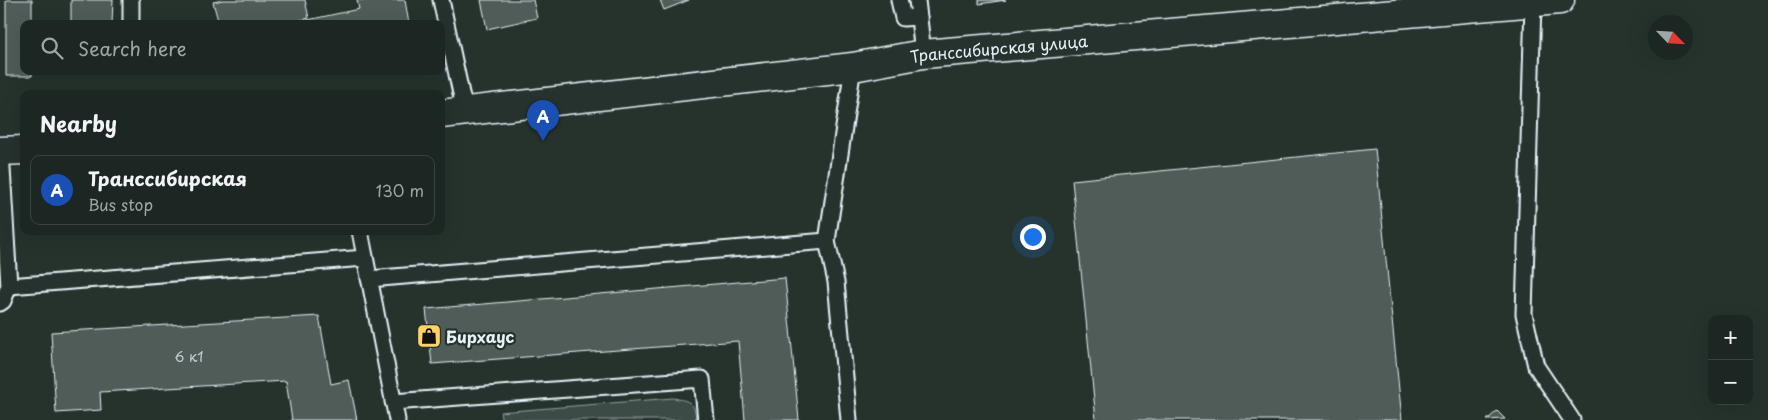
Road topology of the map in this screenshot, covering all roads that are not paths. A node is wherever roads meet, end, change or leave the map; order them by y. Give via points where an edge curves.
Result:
1 (131, 0) edge
2 (441, 0) edge
3 (899, 0) edge
4 (917, 0) edge
5 (1560, 0) edge
6 (1533, 3) junction
7 (919, 17) junction
8 (131, 20) edge
9 (443, 20) edge
10 (445, 38) edge
11 (922, 54) junction
12 (853, 67) junction
13 (453, 113) edge
14 (8, 151) edge
15 (361, 235) edge
16 (827, 241) junction
17 (365, 258) junction
18 (370, 279) junction
19 (9, 286) junction
20 (0, 303) edge
21 (393, 402) junction
22 (397, 420) edge
23 (706, 420) edge
24 (849, 420) edge
25 (1572, 420) edge

1 - 8 lane
2 - 9 lane
3 - 7 lane via 903,18
4 - 7 lane
5 - 6 main road, Транссибирская улица
6 - 11 main road, Транссибирская улица
6 - 25 lane via 1524,314 1536,366
7 - 11 lane
10 - 13 lane
11 - 12 main road, Транссибирская улица
12 - 13 main road, Транссибирская улица
12 - 16 lane
14 - 19 lane
15 - 17 lane
16 - 18 lane
16 - 24 lane via 836,282
17 - 18 lane
17 - 19 lane
18 - 21 lane
19 - 20 lane
21 - 22 lane
21 - 23 lane via 702,379

